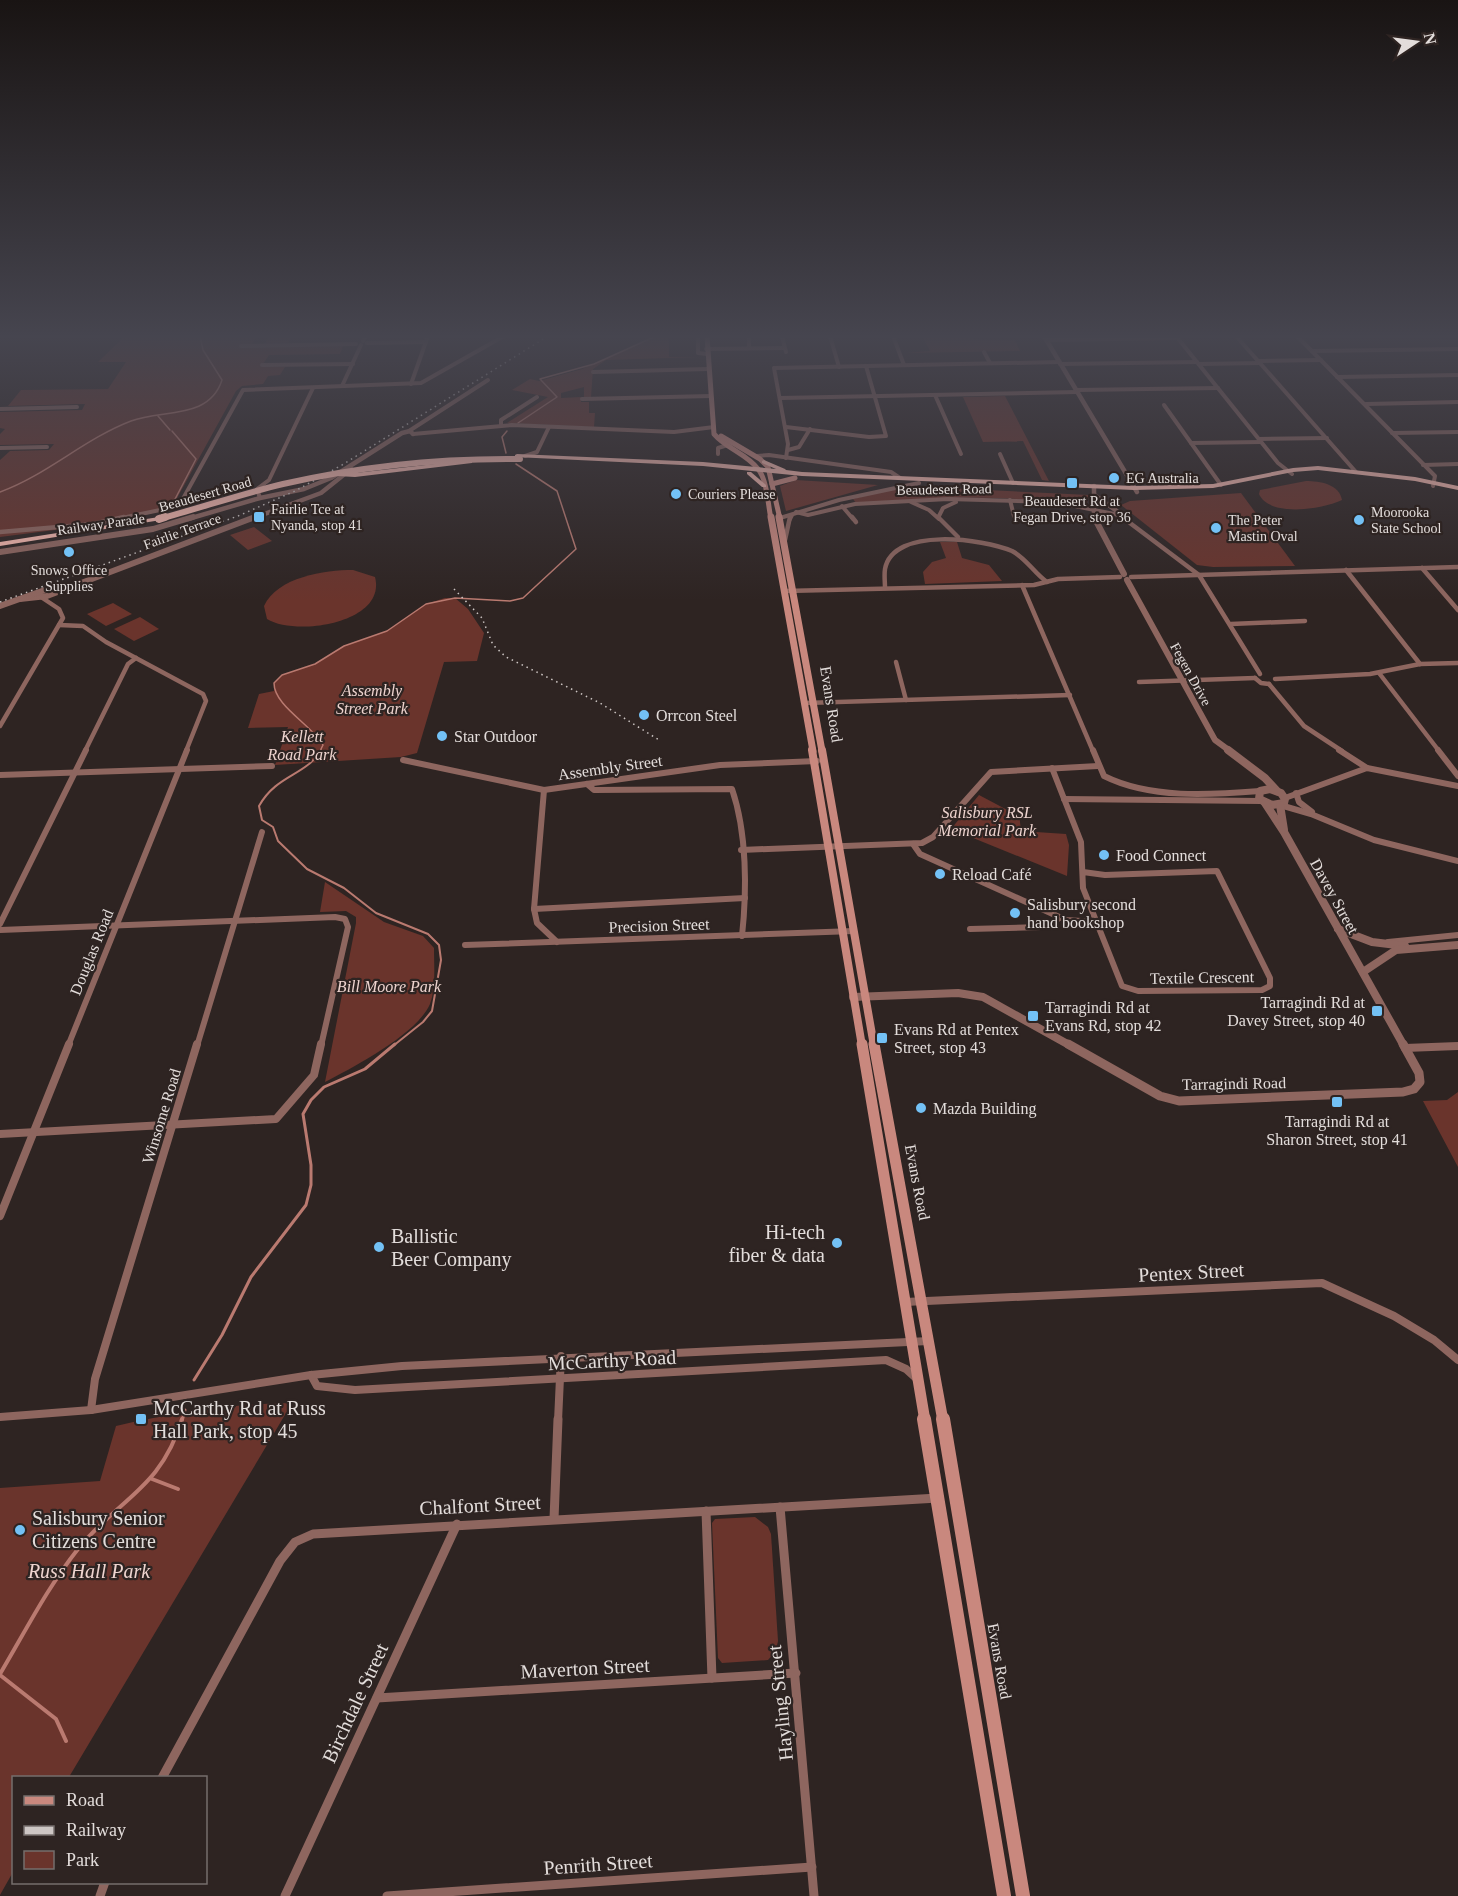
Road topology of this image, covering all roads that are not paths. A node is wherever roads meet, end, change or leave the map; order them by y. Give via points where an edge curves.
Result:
1 (223, 424) edge
2 (294, 424) edge
3 (421, 424) edge
4 (715, 424) edge
5 (884, 424) edge
6 (948, 424) edge
7 (1096, 424) edge
8 (1178, 424) edge
9 (1247, 424) edge
10 (1315, 424) edge
11 (1384, 424) edge
12 (501, 426) joint
13 (549, 427) junction
14 (786, 427) joint
15 (715, 428) junction
16 (810, 429) junction
17 (1458, 432) edge
18 (1392, 433) junction
19 (407, 434) junction
20 (883, 437) junction
21 (1327, 438) junction
22 (889, 440) dead end
23 (1260, 440) junction
24 (1191, 443) junction
25 (732, 444) junction
26 (724, 446) junction
27 (47, 447) dead end
28 (0, 448) edge
29 (788, 450) junction
30 (537, 452) junction
31 (718, 454) dead end
32 (961, 454) dead end
33 (1000, 454) dead end
34 (756, 456) junction
35 (520, 457) junction
36 (544, 458) junction
37 (786, 458) junction
38 (749, 460) junction
39 (564, 462) junction
40 (764, 462) junction
41 (1458, 464) edge
42 (1423, 465) junction
43 (732, 467) junction
44 (852, 467) junction
45 (405, 468) junction
46 (761, 472) junction
47 (1289, 472) junction
48 (1356, 472) junction
49 (749, 473) junction
50 (771, 473) junction
51 (343, 475) junction
52 (793, 476) junction
53 (842, 476) junction
54 (900, 478) junction
55 (326, 481) junction
56 (919, 483) junction
57 (1013, 483) junction
58 (772, 484) junction
59 (1434, 484) junction
60 (1221, 485) junction
61 (764, 486) junction
62 (1458, 488) edge
63 (304, 489) junction
64 (320, 489) junction
65 (327, 489) junction
66 (1135, 490) junction
67 (1095, 491) junction
68 (1458, 493) edge
69 (260, 498) junction
70 (964, 500) junction
71 (1010, 500) junction
72 (904, 501) junction
73 (179, 506) junction
74 (842, 506) junction
75 (1092, 512) junction
76 (795, 513) junction
77 (779, 514) junction
78 (939, 516) junction
79 (1014, 516) dead end
80 (1125, 517) junction
81 (771, 518) junction
82 (187, 519) junction
83 (856, 522) dead end
84 (942, 530) junction
85 (0, 532) edge
86 (961, 539) junction
87 (785, 540) junction
88 (932, 540) junction
89 (0, 542) edge
90 (0, 552) edge
91 (1458, 567) edge
92 (1422, 568) junction
93 (1346, 570) junction
94 (1199, 575) junction
95 (1126, 577) junction
96 (1047, 582) junction
97 (1022, 585) junction
98 (885, 588) junction
99 (795, 590) junction
100 (785, 591) junction
101 (40, 594) junction
102 (51, 595) junction
103 (52, 604) junction
104 (0, 606) edge
105 (1458, 610) edge
106 (1305, 621) dead end
107 (1231, 624) junction
108 (59, 625) junction
109 (136, 658) junction
110 (896, 662) dead end
111 (1458, 663) edge
112 (1420, 664) junction
113 (1379, 673) junction
114 (1260, 674) junction
115 (1271, 676) junction
116 (1255, 678) junction
117 (1181, 681) junction
118 (1139, 682) dead end
119 (1269, 684) junction
120 (1070, 695) junction
121 (906, 700) junction
122 (809, 703) junction
123 (0, 726) edge
124 (404, 760) dead end
125 (819, 761) junction
126 (1098, 765) junction
127 (272, 766) dead end
128 (1249, 767) junction
129 (1052, 768) junction
130 (1367, 768) junction
131 (178, 769) junction
132 (75, 772) junction
133 (0, 775) edge
134 (1458, 776) edge
135 (587, 784) junction
136 (1458, 786) edge
137 (544, 790) junction
138 (1261, 790) junction
139 (1277, 791) junction
140 (1296, 793) junction
141 (1064, 799) junction
142 (1263, 802) junction
143 (1283, 802) junction
144 (1314, 815) junction
145 (262, 832) dead end
146 (1284, 832) junction
147 (913, 844) junction
148 (833, 845) junction
149 (741, 850) junction
150 (1458, 861) edge
151 (1083, 872) junction
152 (745, 898) junction
153 (534, 909) junction
154 (1059, 918) junction
155 (235, 920) junction
156 (1096, 922) junction
157 (0, 924) edge
158 (117, 925) junction
159 (969, 929) dead end
160 (1338, 929) junction
161 (0, 930) edge
162 (849, 931) junction
163 (1458, 935) edge
164 (742, 936) junction
165 (557, 942) junction
166 (1377, 942) junction
167 (465, 945) dead end
168 (1458, 945) edge
169 (1412, 947) junction
170 (1384, 956) junction
171 (1363, 972) junction
172 (867, 996) junction
173 (853, 997) junction
174 (1458, 1046) edge
175 (1404, 1048) junction
176 (172, 1126) junction
177 (33, 1132) junction
178 (0, 1134) edge
179 (0, 1216) edge
180 (922, 1301) junction
181 (904, 1302) junction
182 (929, 1341) junction
183 (910, 1342) junction
184 (561, 1356) junction
185 (1458, 1360) edge
186 (311, 1375) junction
187 (560, 1379) junction
188 (917, 1379) junction
189 (91, 1410) junction
190 (0, 1417) edge
191 (939, 1498) junction
192 (780, 1507) junction
193 (706, 1511) junction
194 (554, 1519) junction
195 (457, 1524) junction
196 (796, 1673) junction
197 (712, 1678) junction
198 (377, 1698) junction
199 (163, 1776) edge
200 (812, 1867) junction
201 (285, 1896) edge
202 (387, 1896) edge
203 (814, 1896) edge
204 (1004, 1896) edge
205 (1023, 1896) edge

1 - 73 street
2 - 69 street via 269,480 257,489
3 - 19 street, Railway Parade
4 - 15 main road
5 - 20 street via 887,432
6 - 32 street
7 - 66 street
8 - 24 street
9 - 23 street
10 - 21 street
11 - 18 street
12 - 13 street
12 - 19 street
13 - 15 street via 674,432
13 - 30 street
14 - 16 street
14 - 29 street
15 - 25 main road
15 - 26 main road via 717,440
16 - 20 street
16 - 29 street via 799,447
17 - 18 street
18 - 42 street
19 - 51 street, Railway Parade
19 - 51 street, Railway Parade
20 - 22 street
21 - 23 street
21 - 48 street
23 - 24 street
23 - 47 street
24 - 60 street
25 - 26 street
25 - 34 main road
26 - 31 street
26 - 38 main road
27 - 28 street
29 - 37 street
30 - 35 street
30 - 36 street
33 - 57 street
34 - 37 street, Beaudesert Road
34 - 40 main road
35 - 36 highway, Beaudesert Road
35 - 39 highway, Beaudesert Road
35 - 89 highway, Beaudesert Road, bridge via 327,475 158,518
36 - 43 highway, Beaudesert Road
37 - 44 street, Beaudesert Road
38 - 43 main road
38 - 46 main road
39 - 45 highway via 473,462
39 - 49 highway, Beaudesert Road
40 - 50 main road
40 - 52 highway
41 - 42 street
42 - 59 street via 1435,476
43 - 46 highway, Beaudesert Road
44 - 53 street via 852,472
44 - 54 street, Beaudesert Road via 893,473
45 - 51 highway
45 - 51 highway
46 - 49 highway, Beaudesert Road
46 - 50 highway, Beaudesert Road
46 - 61 main road, Evans Road
47 - 48 highway, Beaudesert Road via 1317,468
47 - 59 highway, Beaudesert Road
47 - 60 highway, Beaudesert Road
47 - 66 highway, Beaudesert Road via 1219,490
48 - 59 highway, Beaudesert Road
49 - 61 highway
50 - 52 highway, Beaudesert Road
50 - 58 main road, Evans Road
51 - 55 street, Railway Parade
51 - 65 street, Fairlie Terrace
52 - 53 highway, Beaudesert Road
52 - 56 highway, Beaudesert Road
52 - 58 main road
53 - 54 highway, Beaudesert Road
54 - 57 highway, Beaudesert Road
55 - 63 street, Railway Parade
55 - 64 street
56 - 67 highway, Beaudesert Road
56 - 76 street, Beaudesert Road
57 - 67 highway, Beaudesert Road
58 - 77 main road, Evans Road
59 - 62 highway, Beaudesert Road
59 - 68 highway, Beaudesert Road
60 - 66 highway, Beaudesert Road
61 - 81 main road, Evans Road
63 - 64 street
63 - 69 street, Railway Parade
64 - 65 street
64 - 101 street, Fairlie Terrace
65 - 102 street, Fairlie Terrace
66 - 67 highway, Beaudesert Road
67 - 75 street
67 - 80 street
69 - 82 street, Railway Parade
70 - 71 street, Beaudesert Road
70 - 72 street, Beaudesert Road
70 - 78 street via 946,506
71 - 75 street, Beaudesert Road via 1055,502
71 - 79 street
72 - 74 street, Beaudesert Road
72 - 78 street via 924,506
73 - 82 street
73 - 85 street, Beaudesert Road via 106,522
74 - 76 street, Beaudesert Road via 810,514
74 - 83 street
75 - 80 street, Beaudesert Road
75 - 95 street, Fegen Drive via 1095,525
76 - 77 street, Beaudesert Road
76 - 87 street via 787,524
77 - 81 main road
77 - 87 main road, Evans Road
78 - 84 street
80 - 94 street
81 - 100 main road, Evans Road
82 - 90 street, Railway Parade via 142,531
84 - 86 street
84 - 88 street
86 - 88 street
86 - 96 street via 994,544 1016,553
87 - 99 main road, Evans Road
88 - 98 street via 909,545 889,558 884,569
91 - 92 street
92 - 93 street
92 - 105 street
93 - 94 street
93 - 112 street
94 - 95 street
94 - 107 street
95 - 96 street
95 - 117 street, Fegen Drive
96 - 97 street
97 - 98 street
97 - 120 street
98 - 99 street
99 - 100 street
99 - 122 main road, Evans Road
100 - 122 main road, Evans Road
101 - 102 street, Fairlie Terrace
101 - 103 street
101 - 104 street, Fairlie Terrace
102 - 103 street
103 - 108 street via 63,614
106 - 107 street
107 - 114 street
108 - 109 street via 83,626
108 - 123 street
109 - 131 street, Douglas Road via 206,698
109 - 132 street via 128,664
110 - 121 street
111 - 112 street
112 - 113 street
113 - 115 street
113 - 134 street
114 - 115 street
114 - 116 street
115 - 119 street via 1274,683
116 - 117 street
116 - 119 street
117 - 118 street
117 - 128 street, Fegen Drive via 1215,740
119 - 130 street via 1304,726
120 - 121 street
120 - 126 street
121 - 122 street
122 - 125 main road, Evans Road
124 - 137 street, Assembly Street
125 - 135 street, Assembly Street via 713,765
125 - 148 main road, Evans Road
126 - 129 street
126 - 138 street via 1104,776 1122,785 1202,793
127 - 131 street
128 - 138 street, Fegen Drive via 1261,782
128 - 139 street, Fegen Drive
129 - 141 street
129 - 147 street via 991,772 930,840
130 - 136 street
130 - 140 street
131 - 132 street
131 - 158 street, Douglas Road
132 - 133 street
132 - 157 street
135 - 137 street, Assembly Street
135 - 149 street via 594,790 730,787 734,791
137 - 153 street
138 - 139 street
138 - 142 street, Fegen Drive via 1258,796
139 - 143 street, Fegen Drive
140 - 143 street
140 - 144 street via 1299,802
141 - 142 street
141 - 151 street via 1081,842
142 - 143 street
142 - 146 street, Davey Street
143 - 144 street
143 - 146 street, Davey Street
144 - 150 street via 1374,840
145 - 155 street, Winsome Road
146 - 160 street, Davey Street
147 - 148 street
147 - 154 street via 920,854
148 - 149 street
148 - 162 main road, Evans Road
149 - 152 street
151 - 156 street via 1083,888
151 - 156 street, Textile Crescent via 1105,875 1217,871 1270,978 1270,986 1262,990 1126,988
152 - 153 street
152 - 164 street
153 - 165 street via 537,923
154 - 156 street
154 - 159 street via 1041,927
155 - 158 street
155 - 176 street, Winsome Road
155 - 176 street via 336,916 345,919 348,927 314,1075 276,1119
158 - 161 street
158 - 177 street, Douglas Road
160 - 166 street
160 - 171 street, Davey Street
162 - 164 street, Precision Street
162 - 172 main road, Evans Road
162 - 173 main road, Evans Road
163 - 166 street
164 - 165 street, Precision Street
165 - 167 street, Precision Street
166 - 169 street
166 - 170 street
168 - 169 street
169 - 170 street
170 - 171 street
171 - 175 street, Tarragindi Road
172 - 173 street, Tarragindi Road
172 - 175 street, Tarragindi Road via 958,993 983,997 1160,1096 1179,1101 1408,1091 1416,1087 1420,1078
172 - 180 main road, Evans Road
173 - 181 main road, Evans Road
174 - 175 street
176 - 177 street
176 - 189 street, Winsome Road via 95,1379
177 - 178 street
177 - 179 street, Douglas Road
180 - 181 street, Pentex Street
180 - 182 main road, Evans Road
180 - 185 street, Pentex Street via 1322,1283 1344,1290 1443,1345
181 - 183 main road, Evans Road
182 - 183 street, McCarthy Road
182 - 205 main road, Evans Road
183 - 184 street, McCarthy Road
183 - 188 main road, Evans Road
184 - 186 street, McCarthy Road
184 - 187 street
186 - 187 street, McCarthy Road via 317,1386 355,1390
186 - 189 street, McCarthy Road
187 - 188 street, McCarthy Road via 886,1360
187 - 194 street
188 - 191 main road, Evans Road
189 - 190 street, McCarthy Road
191 - 192 street, Chalfont Street
191 - 204 main road, Evans Road
192 - 193 street, Chalfont Street
192 - 196 street, Hayling Street
193 - 194 street, Chalfont Street
193 - 197 street
194 - 195 street, Chalfont Street
195 - 198 street, Birchdale Street
195 - 199 street, Chalfont Street via 322,1532 295,1542 280,1561
196 - 197 street, Maverton Street
196 - 200 street, Hayling Street
197 - 198 street, Maverton Street
198 - 201 street, Birchdale Street
200 - 202 street, Penrith Street
200 - 203 street, Hayling Street

